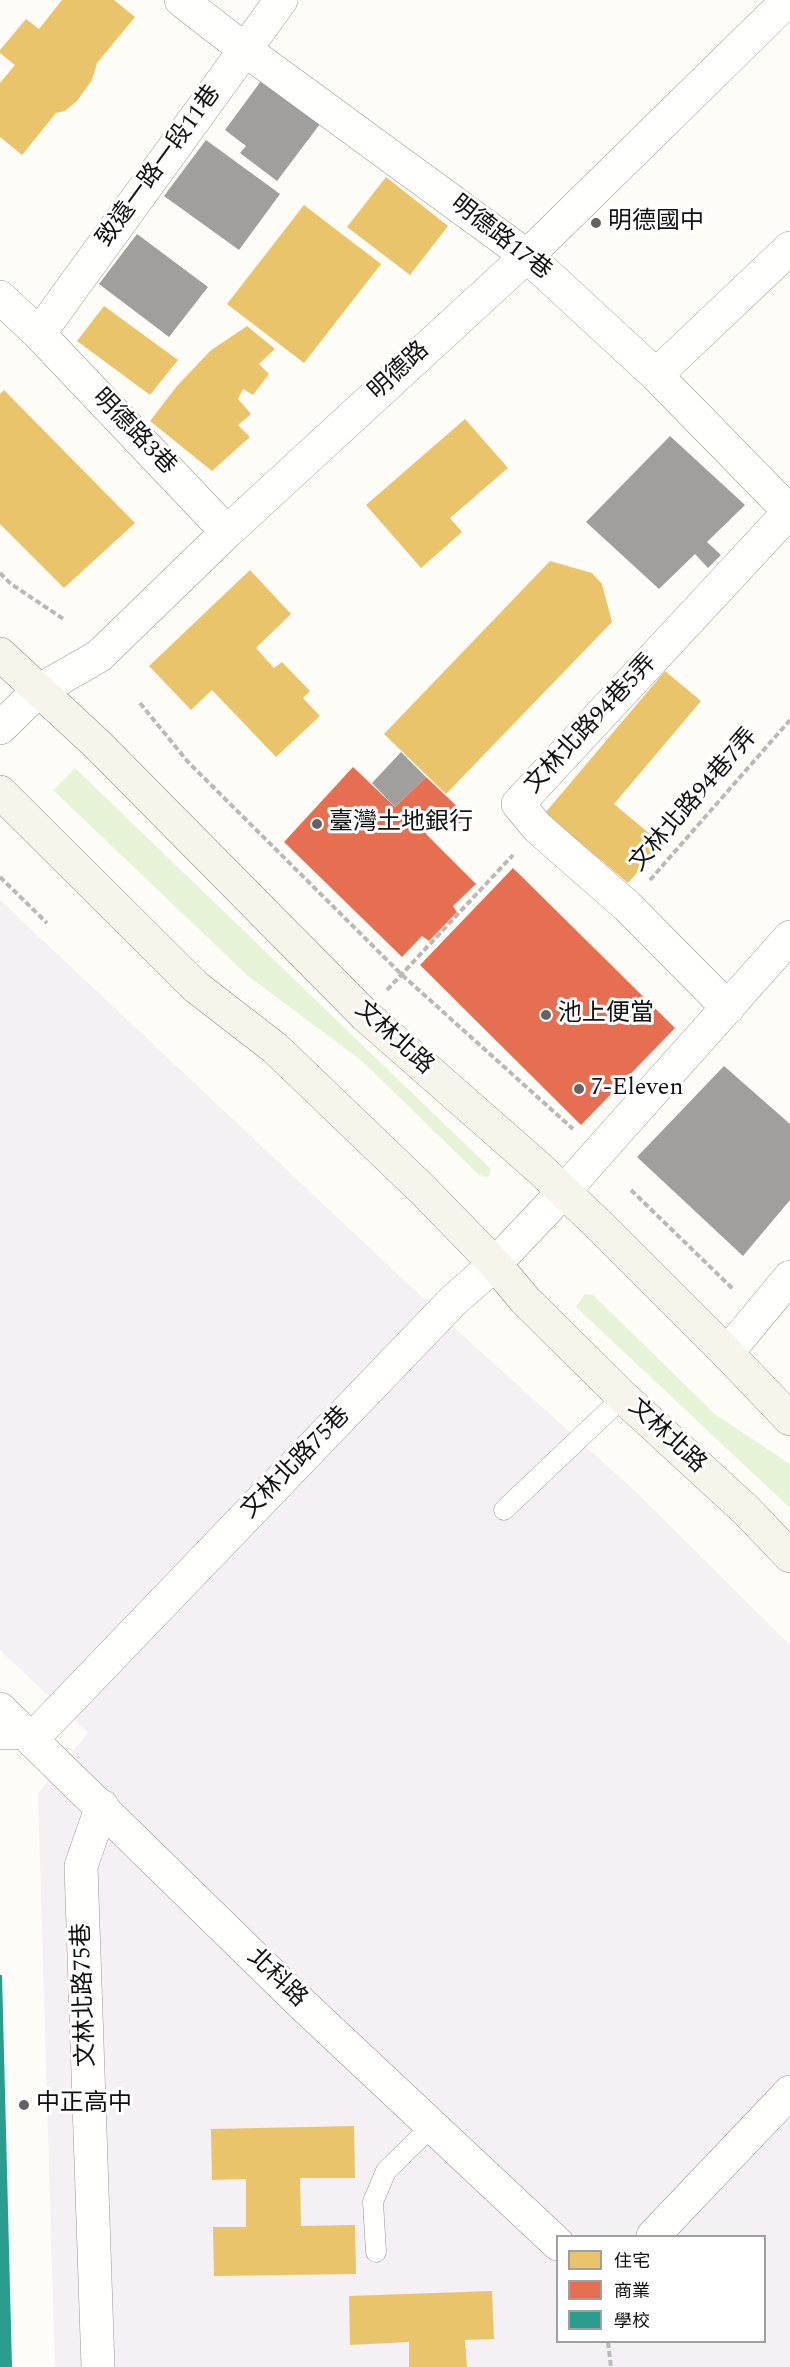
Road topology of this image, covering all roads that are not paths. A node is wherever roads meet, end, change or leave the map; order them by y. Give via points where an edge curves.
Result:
1 (181, 0) edge
2 (280, 0) edge
3 (788, 0) edge
4 (244, 49) junction
5 (790, 248) edge
6 (527, 256) junction
7 (0, 297) edge
8 (39, 334) junction
9 (656, 375) junction
10 (790, 512) edge
11 (227, 532) junction
12 (0, 654) edge
13 (38, 691) junction
14 (0, 728) edge
15 (0, 792) edge
16 (790, 937) edge
17 (728, 1008) junction
18 (564, 1191) junction
19 (495, 1264) junction
20 (790, 1277) edge
21 (727, 1353) junction
22 (623, 1397) junction
23 (790, 1419) edge
24 (504, 1510) dead end
25 (790, 1556) edge
26 (0, 1709) edge
27 (0, 1739) edge
28 (32, 1740) junction
29 (102, 1806) junction
30 (790, 2092) edge
31 (431, 2127) junction
32 (654, 2235) edge
33 (556, 2242) edge
34 (376, 2252) dead end
35 (98, 2367) edge

1 - 4 street, 明德路17巷
2 - 4 street, 致遠一路一段11巷
3 - 6 street, 明德路
4 - 6 street, 明德路17巷
4 - 8 street, 致遠一路一段11巷
5 - 9 street
6 - 9 street, 明德路17巷
6 - 11 street, 明德路
7 - 8 street, 明德路3巷
8 - 11 street, 明德路3巷
9 - 10 street, 明德路17巷
10 - 17 street, 文林北路94巷5弄 via 518,804 538,828 627,906
11 - 13 street, 明德路 via 99,656
12 - 13 main road, 文林北路
13 - 14 street, 明德路
13 - 18 main road, 文林北路 via 98,745 365,1015
15 - 19 main road, 文林北路 via 196,987 274,1048
16 - 17 street, 文林北路75巷
17 - 18 street, 文林北路75巷
18 - 19 street, 文林北路75巷
18 - 21 main road, 文林北路
19 - 22 main road, 文林北路 via 525,1300
19 - 28 street, 文林北路75巷 via 453,1301
20 - 21 street
21 - 23 main road, 文林北路
22 - 24 lane
22 - 25 main road, 文林北路
26 - 28 street, 北科路
27 - 28 lane
28 - 29 street, 北科路
29 - 31 street, 北科路
29 - 35 street, 文林北路75巷 via 81,1866
30 - 32 street
31 - 33 street, 北科路
31 - 34 lane via 386,2171 373,2202

